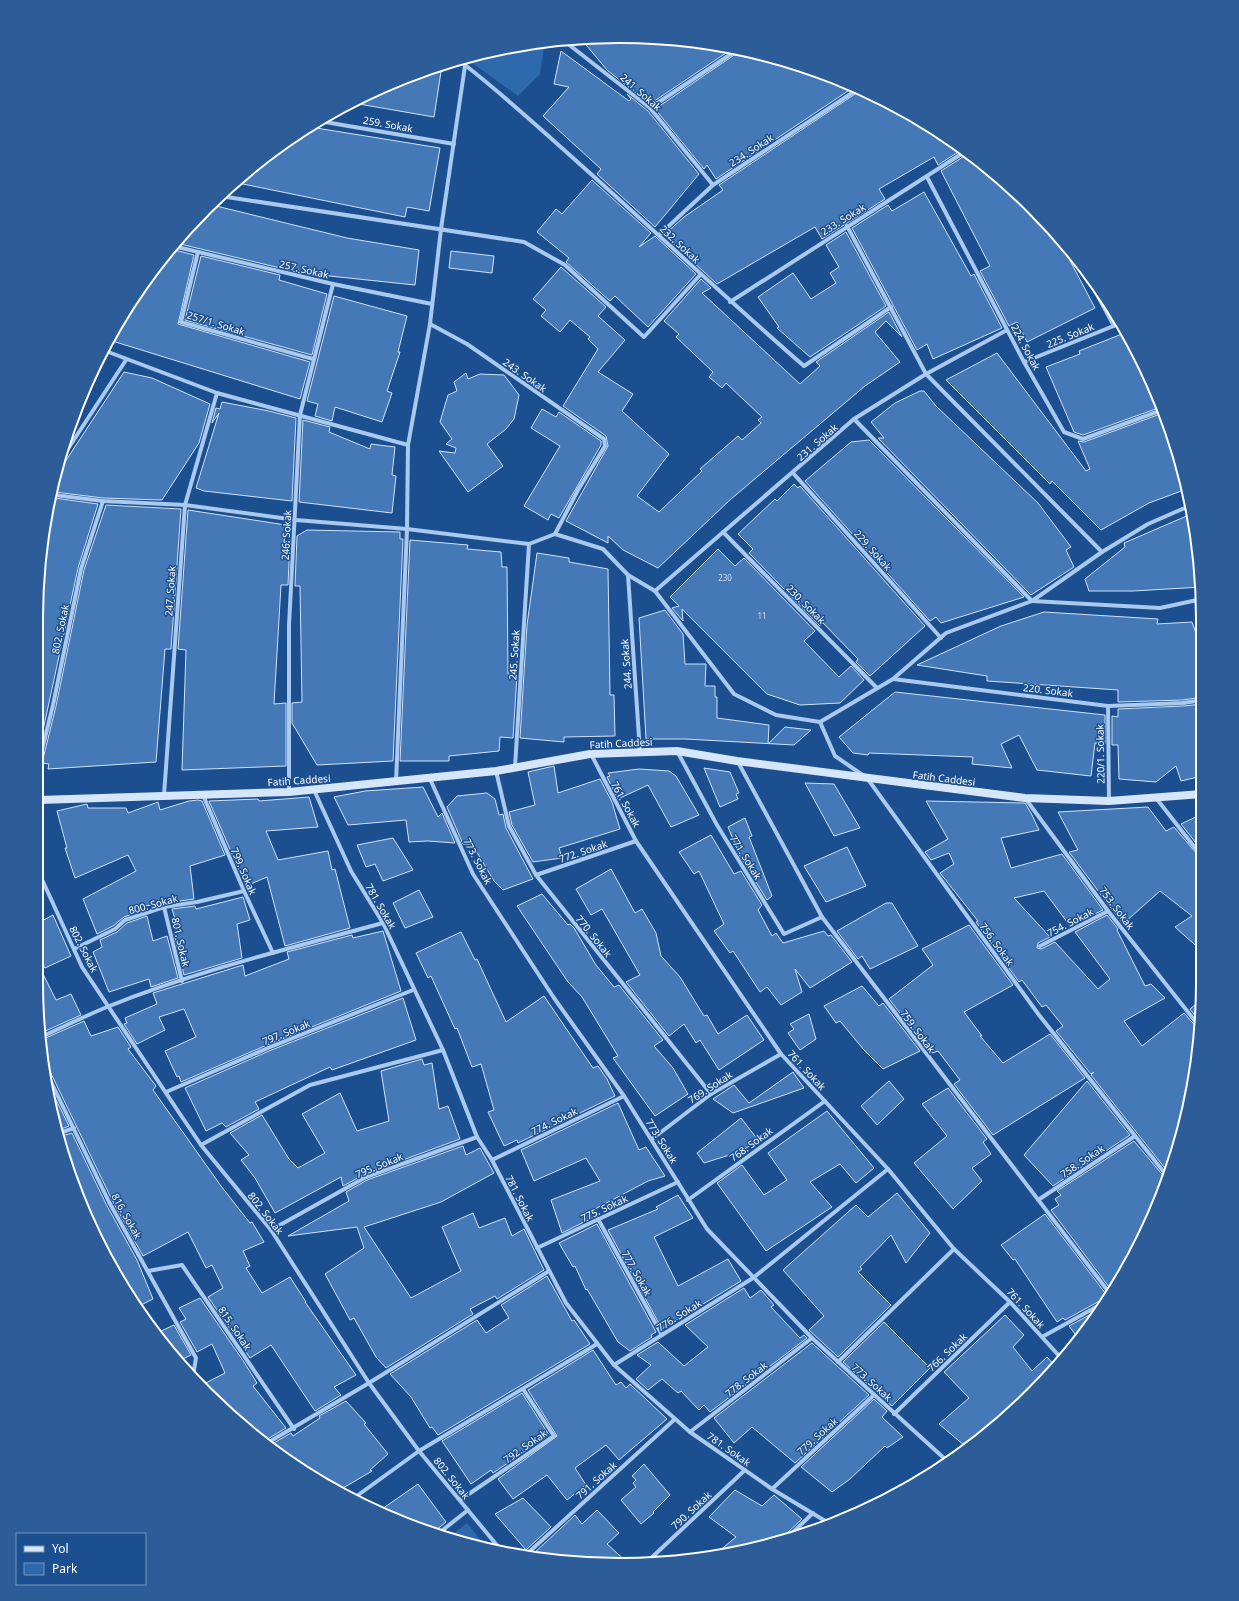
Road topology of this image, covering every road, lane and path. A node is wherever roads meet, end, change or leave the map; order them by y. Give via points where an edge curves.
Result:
1 (570, 45) edge
2 (731, 54) edge
3 (465, 66) joint
4 (853, 93) edge
5 (650, 108) junction
6 (328, 122) edge
7 (454, 144) junction
8 (960, 155) edge
9 (927, 177) junction
10 (713, 185) junction
11 (227, 197) edge
12 (847, 226) junction
13 (441, 229) junction
14 (659, 235) junction
15 (179, 247) edge
16 (198, 252) junction
17 (701, 274) junction
18 (333, 284) junction
19 (730, 302) junction
20 (432, 304) junction
21 (1103, 305) edge
22 (891, 307) junction
23 (430, 324) junction
24 (1114, 326) joint
25 (1007, 330) junction
26 (109, 352) edge
27 (314, 359) junction
28 (126, 360) junction
29 (1024, 362) junction
30 (926, 374) junction
31 (217, 392) junction
32 (1157, 412) edge
33 (300, 415) junction
34 (854, 419) junction
35 (71, 445) edge
36 (408, 445) junction
37 (793, 473) junction
38 (57, 495) edge
39 (103, 501) junction
40 (185, 505) junction
41 (1185, 508) edge
42 (296, 520) junction
43 (407, 529) junction
44 (723, 532) junction
45 (555, 534) junction
46 (529, 544) junction
47 (1102, 552) junction
48 (628, 575) junction
49 (655, 591) junction
50 (1032, 601) junction
51 (1196, 601) edge
52 (941, 638) junction
53 (893, 679) junction
54 (877, 688) junction
55 (1196, 701) edge
56 (1108, 706) junction
57 (820, 722) junction
58 (43, 746) edge
59 (677, 751) junction
60 (640, 752) junction
61 (590, 754) junction
62 (737, 761) junction
63 (515, 767) junction
64 (496, 771) junction
65 (867, 778) junction
66 (430, 779) junction
67 (396, 782) junction
68 (314, 790) junction
69 (289, 792) junction
70 (203, 794) junction
71 (164, 795) junction
72 (1196, 795) edge
73 (1025, 798) junction
74 (1156, 798) junction
75 (43, 800) edge
76 (1109, 802) junction
77 (636, 842) junction
78 (1196, 849) edge
79 (536, 875) junction
80 (43, 882) edge
81 (244, 890) junction
82 (164, 907) junction
83 (1108, 911) junction
84 (822, 917) junction
85 (383, 923) junction
86 (1040, 946) dead end
87 (74, 949) junction
88 (273, 953) junction
89 (182, 981) junction
90 (413, 990) junction
91 (107, 1007) junction
92 (1195, 1021) edge
93 (46, 1035) edge
94 (442, 1050) junction
95 (781, 1054) junction
96 (52, 1084) edge
97 (166, 1092) junction
98 (710, 1094) junction
99 (624, 1096) junction
100 (825, 1101) junction
101 (74, 1128) junction
102 (63, 1132) edge
103 (1135, 1136) junction
104 (477, 1137) junction
105 (652, 1139) junction
106 (202, 1145) junction
107 (492, 1160) junction
108 (888, 1169) junction
109 (1163, 1171) edge
110 (678, 1182) junction
111 (688, 1200) junction
112 (1038, 1200) junction
113 (598, 1219) junction
114 (271, 1230) junction
115 (537, 1248) junction
116 (954, 1249) junction
117 (148, 1271) junction
118 (549, 1271) junction
119 (753, 1278) junction
120 (1107, 1290) edge
121 (1010, 1302) junction
122 (1095, 1308) edge
123 (662, 1335) junction
124 (1042, 1337) junction
125 (812, 1338) junction
126 (597, 1344) junction
127 (1058, 1355) edge
128 (838, 1362) junction
129 (614, 1365) junction
130 (194, 1370) edge
131 (369, 1383) junction
132 (523, 1389) junction
133 (874, 1395) junction
134 (894, 1414) junction
135 (676, 1419) junction
136 (294, 1429) junction
137 (690, 1432) junction
138 (271, 1441) edge
139 (419, 1451) junction
140 (944, 1458) edge
141 (745, 1470) junction
142 (772, 1489) junction
143 (358, 1495) edge
144 (460, 1500) junction
145 (468, 1510) junction
146 (813, 1513) junction
147 (824, 1520) edge
148 (443, 1530) edge
149 (794, 1530) edge
150 (496, 1544) edge
151 (530, 1551) edge
152 (652, 1557) edge

1 - 5 street, 241. Sokak
2 - 5 street
3 - 7 street
3 - 14 street, 232. Sokak via 498,90
4 - 10 street, 234. Sokak
5 - 10 street, 241. Sokak
6 - 7 street, 259. Sokak
7 - 13 street
8 - 9 street, 233. Sokak
9 - 12 street, 233. Sokak
9 - 25 street, 224. Sokak
10 - 14 street, 234. Sokak
11 - 13 street
12 - 19 street, 233. Sokak
12 - 22 street
13 - 17 street via 524,242 565,265 644,337
13 - 20 street
14 - 17 street, 232. Sokak
15 - 16 street, 257. Sokak
16 - 18 street, 257. Sokak
16 - 27 street, 257/1. Sokak via 181,322
17 - 19 street, 232. Sokak
18 - 20 street, 257. Sokak
18 - 27 street, 246. Sokak
19 - 22 street, 232. Sokak via 804,366
20 - 23 street
21 - 24 street
22 - 30 street
23 - 36 street
23 - 45 street, 243. Sokak via 474,349 604,440 605,446
24 - 29 street, 225. Sokak
25 - 29 street, 224. Sokak
25 - 30 street, 231. Sokak
26 - 28 street
27 - 33 street, 246. Sokak
28 - 31 street
28 - 35 street
29 - 32 street, 224. Sokak via 1064,432 1083,439
30 - 34 street, 231. Sokak
30 - 47 street
31 - 33 street
31 - 40 street, 247. Sokak
33 - 36 street
33 - 42 street, 246. Sokak
34 - 37 street, 231. Sokak
34 - 50 street
36 - 43 street
37 - 44 street, 231. Sokak
37 - 52 street, 229. Sokak
38 - 39 street
39 - 40 street
39 - 58 street, 802. Sokak via 81,569
40 - 42 street
40 - 71 street, 247. Sokak
41 - 47 street via 1148,524
42 - 43 street
42 - 69 street, 246. Sokak via 289,625
43 - 46 street
43 - 67 street
44 - 49 street, 231. Sokak
44 - 54 street, 230. Sokak
45 - 46 street
45 - 48 street via 603,549
46 - 63 street, 245. Sokak
47 - 50 street
48 - 49 street
48 - 60 street, 244. Sokak
49 - 57 street via 734,694 776,715
50 - 51 street via 1160,608
50 - 52 street via 946,633
52 - 53 street
53 - 54 street
53 - 56 street, 220. Sokak
54 - 57 street
55 - 56 street, 220. Sokak
56 - 76 street, 220/1. Sokak
57 - 65 street, 756. Sokak via 835,756
59 - 60 main road, Fatih Caddesi
59 - 62 main road, Fatih Caddesi
59 - 84 street, 771. Sokak via 717,825 784,934
60 - 61 main road, Fatih Caddesi
61 - 63 main road, Fatih Caddesi
61 - 77 street, 761. Sokak
62 - 65 main road, Fatih Caddesi
62 - 84 street, 759. Sokak
63 - 64 main road, Fatih Caddesi
64 - 66 main road, Fatih Caddesi
64 - 79 street, 770. Sokak via 509,826
65 - 73 main road, Fatih Caddesi
65 - 103 street, 756. Sokak via 1039,1015
66 - 67 main road, Fatih Caddesi
66 - 99 street, 773. Sokak via 473,874 554,998
67 - 68 main road, Fatih Caddesi
68 - 69 main road, Fatih Caddesi
68 - 85 street, 781. Sokak via 351,871
69 - 70 main road, Fatih Caddesi
70 - 71 main road, Fatih Caddesi
70 - 81 street, 799. Sokak
71 - 75 main road, Fatih Caddesi
72 - 74 main road, Fatih Caddesi
73 - 76 main road, Fatih Caddesi
73 - 83 street, 753. Sokak
74 - 76 main road, Fatih Caddesi
74 - 78 street
77 - 79 street, 772. Sokak
77 - 95 street, 761. Sokak
79 - 98 street, 770. Sokak
80 - 87 street, 802. Sokak
81 - 82 street, 800. Sokak
81 - 88 street, 799. Sokak
82 - 87 street, 800. Sokak via 125,920 115,929
82 - 89 street, 801. Sokak
83 - 86 street, 754. Sokak
83 - 92 street, 753. Sokak
84 - 112 street, 759. Sokak
85 - 88 street
85 - 90 street, 781. Sokak
87 - 91 street, 802. Sokak
88 - 89 street
89 - 91 street
90 - 94 street, 781. Sokak
90 - 97 street, 797. Sokak
91 - 93 street
91 - 97 street, 802. Sokak
94 - 104 street, 781. Sokak
94 - 106 street via 310,1085
95 - 98 street, 769. Sokak
95 - 100 street, 761. Sokak
96 - 101 street, 816. Sokak
97 - 106 street, 802. Sokak
98 - 105 street, 769. Sokak
99 - 105 street, 773. Sokak
99 - 107 street, 774. Sokak
100 - 108 street, 761. Sokak
100 - 111 street, 768. Sokak
101 - 102 street
101 - 117 street, 816. Sokak via 110,1202
103 - 109 street, 756. Sokak
103 - 112 street, 758. Sokak
104 - 107 street, 781. Sokak
104 - 114 street, 795. Sokak via 366,1177
105 - 110 street, 773. Sokak
106 - 114 street, 802. Sokak
107 - 115 street, 781. Sokak
108 - 116 street, 761. Sokak
108 - 119 street, 776. Sokak
110 - 111 street, 773. Sokak
110 - 113 street, 775. Sokak
111 - 119 street, 773. Sokak via 707,1229
112 - 120 street, 759. Sokak
113 - 115 street, 775. Sokak
113 - 123 street, 777. Sokak
114 - 131 street, 802. Sokak
115 - 118 street, 781. Sokak
116 - 121 street, 761. Sokak
116 - 128 street
117 - 130 street, 816. Sokak via 196,1358
117 - 136 street, 815. Sokak via 182,1265
118 - 126 street, 781. Sokak via 566,1303
118 - 131 street
119 - 123 street, 776. Sokak
119 - 125 street, 773. Sokak
121 - 124 street, 761. Sokak
121 - 134 street, 766. Sokak
122 - 124 street
123 - 129 street, 776. Sokak
124 - 127 street, 761. Sokak
125 - 128 street, 773. Sokak
125 - 137 street, 778. Sokak
126 - 129 street, 781. Sokak
126 - 132 street
128 - 133 street, 773. Sokak
129 - 135 street, 781. Sokak
131 - 136 street
131 - 139 street, 802. Sokak
132 - 139 street
132 - 144 street, 792. Sokak via 554,1436
133 - 134 street, 773. Sokak
133 - 142 street, 779. Sokak
134 - 140 street, 773. Sokak
135 - 137 street, 781. Sokak
135 - 151 street, 791. Sokak
136 - 138 street
137 - 141 street, 781. Sokak
139 - 143 street
139 - 144 street, 802. Sokak
141 - 142 street, 781. Sokak
141 - 152 street, 790. Sokak
142 - 146 street, 781. Sokak
144 - 145 street, 802. Sokak
145 - 148 street
145 - 150 street, 802. Sokak
146 - 147 street, 781. Sokak
146 - 149 street

